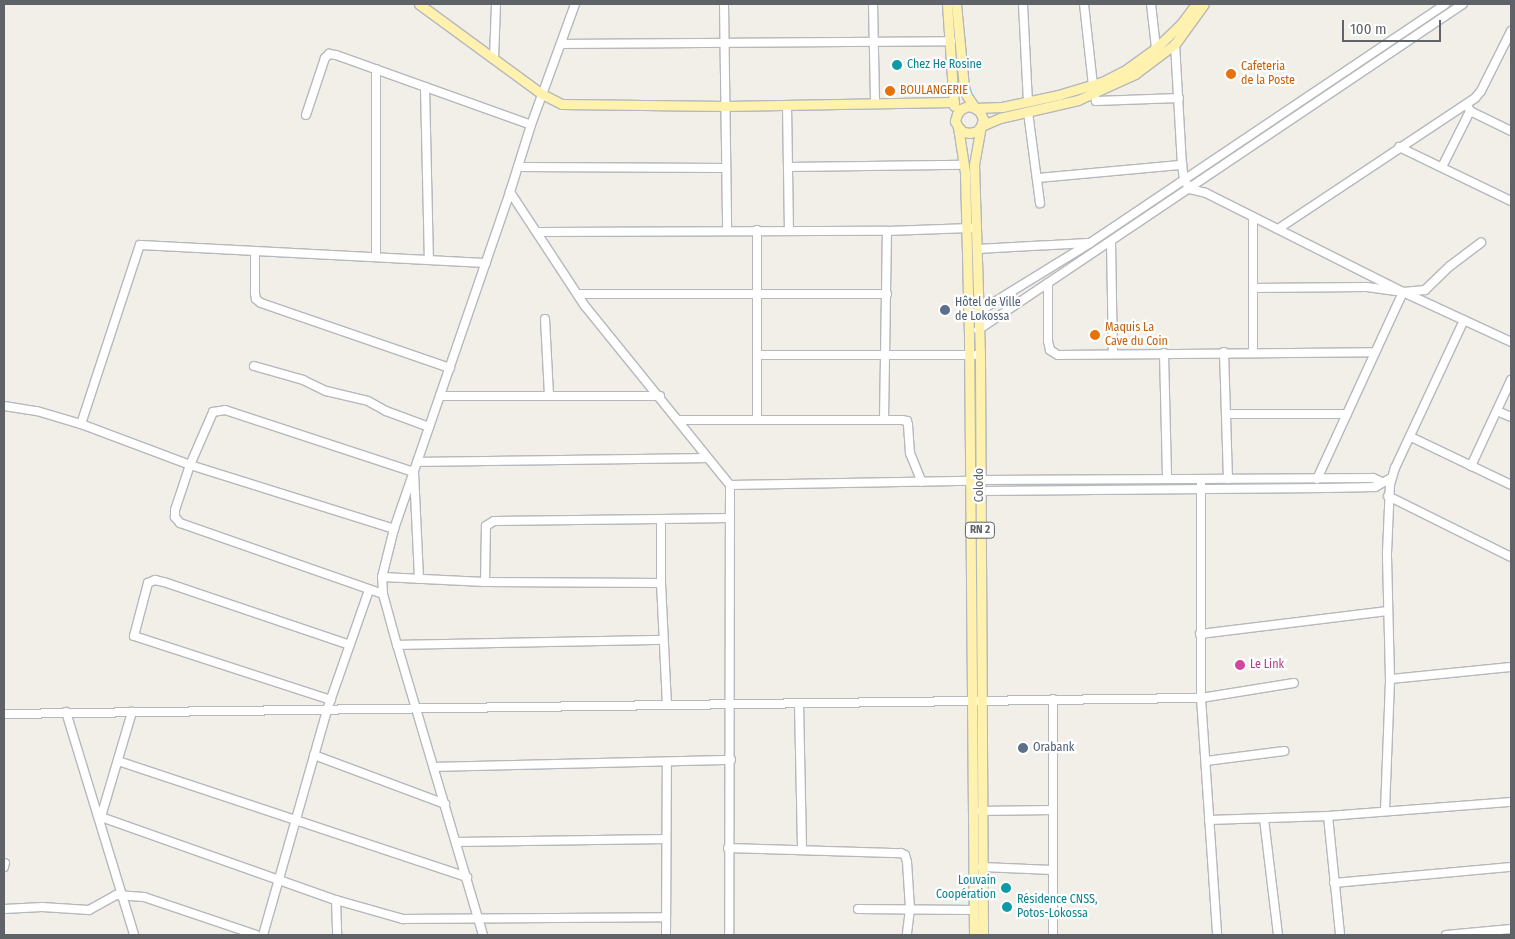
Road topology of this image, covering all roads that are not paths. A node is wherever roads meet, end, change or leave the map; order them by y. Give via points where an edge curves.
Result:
1 (419, 4) edge
2 (496, 4) edge
3 (575, 4) edge
4 (724, 4) edge
5 (873, 4) edge
6 (947, 4) edge
7 (956, 4) edge
8 (1023, 4) edge
9 (1084, 4) edge
10 (1151, 4) edge
11 (1196, 4) edge
12 (1204, 4) edge
13 (1445, 4) edge
14 (1463, 4) edge
15 (1511, 31) edge
16 (873, 40) junction
17 (724, 41) junction
18 (950, 41) junction
19 (561, 44) junction
20 (1175, 44) junction
21 (1156, 48) junction
22 (494, 59) junction
23 (376, 69) junction
24 (425, 87) junction
25 (1094, 90) junction
26 (542, 94) junction
27 (1179, 98) junction
28 (874, 102) junction
29 (954, 102) junction
30 (787, 105) junction
31 (725, 106) junction
32 (1028, 107) junction
33 (1468, 107) junction
34 (975, 108) junction
35 (306, 115) dead end
36 (957, 124) junction
37 (531, 125) junction
38 (981, 126) junction
39 (1511, 131) edge
40 (1399, 147) junction
41 (964, 165) junction
42 (1182, 166) junction
43 (518, 167) junction
44 (788, 167) junction
45 (1442, 167) junction
46 (726, 168) junction
47 (1195, 172) junction
48 (1038, 178) junction
49 (1184, 180) junction
50 (1202, 181) junction
51 (1190, 189) junction
52 (510, 192) junction
53 (1206, 193) junction
54 (1511, 201) edge
55 (1040, 203) dead end
56 (1253, 217) junction
57 (966, 228) junction
58 (976, 228) junction
59 (727, 230) junction
60 (757, 230) junction
61 (789, 230) junction
62 (1278, 230) junction
63 (887, 231) junction
64 (538, 232) junction
65 (1111, 242) junction
66 (1090, 243) junction
67 (1482, 243) dead end
68 (977, 249) junction
69 (255, 251) junction
70 (376, 257) junction
71 (429, 260) junction
72 (486, 263) junction
73 (1048, 283) junction
74 (1253, 288) junction
75 (1403, 292) junction
76 (757, 293) junction
77 (578, 294) junction
78 (887, 294) junction
79 (978, 312) junction
80 (546, 320) dead end
81 (1464, 320) junction
82 (978, 330) junction
83 (1511, 342) edge
84 (1224, 352) junction
85 (1253, 352) junction
86 (1375, 352) junction
87 (1113, 354) junction
88 (1164, 354) junction
89 (757, 355) junction
90 (885, 355) junction
91 (969, 355) junction
92 (980, 355) junction
93 (254, 366) dead end
94 (450, 368) junction
95 (1511, 380) edge
96 (440, 396) junction
97 (549, 396) junction
98 (660, 396) junction
99 (4, 406) edge
100 (1498, 410) junction
101 (1226, 414) junction
102 (1347, 414) junction
103 (1511, 417) edge
104 (757, 419) junction
105 (679, 420) junction
106 (884, 420) junction
107 (81, 424) junction
108 (429, 426) junction
109 (1411, 437) junction
110 (707, 458) junction
111 (417, 462) junction
112 (190, 465) junction
113 (1471, 466) junction
114 (414, 472) junction
115 (1391, 478) junction
116 (1167, 479) junction
117 (1200, 479) junction
118 (1228, 479) junction
119 (1317, 479) junction
120 (976, 480) junction
121 (922, 482) junction
122 (1382, 482) junction
123 (730, 485) junction
124 (1511, 485) edge
125 (1200, 490) junction
126 (980, 491) junction
127 (1388, 496) junction
128 (730, 518) junction
129 (661, 519) junction
130 (394, 529) junction
131 (1511, 557) edge
132 (382, 577) junction
133 (419, 579) junction
134 (485, 582) junction
135 (661, 583) junction
136 (369, 590) junction
137 (383, 594) junction
138 (1388, 611) junction
139 (1200, 634) junction
140 (663, 640) junction
141 (350, 645) junction
142 (397, 645) junction
143 (1511, 666) edge
144 (1390, 679) junction
145 (1294, 683) dead end
146 (1201, 698) junction
147 (1053, 699) junction
148 (331, 700) junction
149 (976, 700) junction
150 (799, 703) junction
151 (730, 704) junction
152 (667, 705) junction
153 (416, 708) junction
154 (327, 710) junction
155 (66, 712) junction
156 (132, 712) junction
157 (4, 714) edge
158 (1284, 751) dead end
159 (314, 755) junction
160 (118, 760) junction
161 (731, 760) junction
162 (1206, 761) junction
163 (666, 762) junction
164 (435, 767) junction
165 (1511, 802) edge
166 (446, 804) junction
167 (1051, 810) junction
168 (981, 811) junction
169 (1385, 811) junction
170 (1328, 816) junction
171 (1264, 819) junction
172 (101, 820) junction
173 (294, 820) junction
174 (1209, 820) junction
175 (666, 839) junction
176 (456, 842) junction
177 (728, 848) junction
178 (802, 849) junction
179 (982, 867) junction
180 (1511, 867) edge
181 (1052, 870) junction
182 (466, 877) junction
183 (279, 878) junction
184 (1334, 882) junction
185 (122, 896) junction
186 (336, 900) junction
187 (4, 909) edge
188 (858, 909) dead end
189 (910, 909) junction
190 (974, 910) junction
191 (478, 917) junction
192 (666, 917) junction
193 (1511, 929) edge
194 (134, 935) edge
195 (256, 935) edge
196 (263, 935) edge
197 (337, 935) edge
198 (483, 935) edge
199 (666, 935) edge
200 (729, 935) edge
201 (907, 935) edge
202 (974, 935) edge
203 (983, 935) edge
204 (1053, 935) edge
205 (1217, 935) edge
206 (1278, 935) edge
207 (1340, 935) edge
208 (1446, 935) edge

1 - 22 main road
2 - 22 street
3 - 19 street
4 - 17 street
5 - 16 street
6 - 18 main road, RN 2
7 - 34 main road via 964,87
8 - 32 street
9 - 25 street
10 - 21 street
11 - 21 main road
12 - 20 main road
13 - 47 street
14 - 50 street
15 - 33 street via 1481,91
16 - 17 street
16 - 18 street
16 - 28 street
17 - 19 street
17 - 31 street
18 - 29 main road, RN 2
19 - 26 street
20 - 25 main road via 1135,74
20 - 27 street
21 - 25 main road
22 - 26 main road
23 - 24 street
23 - 35 street via 329,54
23 - 70 street
24 - 37 street
24 - 71 street
25 - 27 street via 1096,100
25 - 32 main road
26 - 31 main road via 562,104
26 - 37 street
27 - 42 street
28 - 29 main road
28 - 30 main road
29 - 36 main road, RN 2
30 - 31 main road
30 - 44 street
31 - 46 street
32 - 34 main road
32 - 38 main road
32 - 48 street
33 - 39 street
33 - 40 street
33 - 45 street
34 - 36 main road via 961,109 957,114
34 - 38 main road via 983,119
36 - 38 main road via 963,132 970,134
36 - 41 main road, Colodo / RN 2
37 - 43 street
38 - 58 main road, Colodo / RN 2 via 974,165
40 - 45 street
40 - 62 street
41 - 44 street
41 - 57 main road, Colodo / RN 2
42 - 47 street
42 - 48 street
42 - 49 street
43 - 46 street
43 - 52 street
44 - 61 street
45 - 54 street
46 - 59 street
47 - 49 street
47 - 50 street
48 - 55 street
49 - 51 street
49 - 66 street
50 - 51 street
50 - 53 street
51 - 53 street
51 - 65 street
52 - 64 street
52 - 72 street
53 - 56 street
56 - 62 street
56 - 74 street
57 - 58 street
57 - 63 street
57 - 91 main road, Colodo / RN 2
58 - 68 main road, Colodo / RN 2
59 - 60 street
59 - 64 street
60 - 61 street
60 - 76 street
61 - 63 street
62 - 75 street
63 - 78 street
64 - 77 street
65 - 73 street
65 - 87 street
66 - 68 street
66 - 79 street
67 - 75 street via 1424,290
68 - 79 main road, Colodo / RN 2
69 - 70 street
69 - 94 street via 255,293 261,302
69 - 107 street via 140,245
70 - 71 street
71 - 72 street
72 - 94 street
73 - 82 street
73 - 87 street via 1050,350 1058,355
74 - 75 street via 1367,287
74 - 85 street
75 - 81 street
75 - 86 street
76 - 77 street
76 - 78 street
76 - 89 street
77 - 98 street
78 - 90 street
79 - 82 main road, Colodo / RN 2
80 - 97 street
81 - 83 street
81 - 109 street
82 - 92 main road, Colodo / RN 2
84 - 85 street
84 - 88 street
84 - 101 street
85 - 86 street
86 - 102 street
87 - 88 street
88 - 116 street
89 - 90 street
89 - 104 street
90 - 91 street
90 - 106 street
91 - 92 street
91 - 120 main road, Colodo / RN 2
92 - 120 main road, Colodo / RN 2
93 - 108 street via 302,380 326,391 368,401
94 - 96 street
95 - 100 street
96 - 97 street
96 - 108 street
97 - 98 street
98 - 105 street
99 - 107 street via 37,411
100 - 103 street
100 - 113 street
101 - 102 street
101 - 118 street
102 - 119 street
104 - 105 street
104 - 106 street
105 - 110 street
106 - 121 street via 907,421 912,460
107 - 112 street
108 - 111 street
109 - 113 street
109 - 115 street
110 - 111 street
110 - 123 street
111 - 114 street
112 - 114 street via 213,412 225,410
112 - 130 street
112 - 136 street via 174,510 180,523
113 - 124 street
114 - 130 street
114 - 133 street
115 - 122 street
115 - 127 street
116 - 117 street
116 - 120 street
117 - 118 street
117 - 125 street
118 - 119 street
119 - 122 street via 1373,478
120 - 121 street
120 - 126 main road, Colodo / RN 2
120 - 149 main road, Colodo / RN 2
121 - 123 street
122 - 125 street via 1375,487
123 - 128 street
125 - 126 street
125 - 139 street
126 - 149 main road, Colodo / RN 2
127 - 131 street
127 - 138 street
128 - 129 street
128 - 151 street
129 - 134 street via 489,523 486,526
129 - 135 street
130 - 132 street
132 - 133 street
132 - 137 street
133 - 134 street
134 - 135 street
135 - 140 street
136 - 137 street
136 - 141 street
137 - 142 street
138 - 139 street
138 - 144 street
139 - 146 street
140 - 142 street
140 - 152 street
141 - 148 street
141 - 148 street via 164,582 154,580 148,583 134,636
142 - 153 street
143 - 144 street
144 - 169 street
145 - 146 street
146 - 147 street
146 - 162 street
147 - 149 street
147 - 167 street
148 - 154 street
149 - 150 street
149 - 168 main road, Colodo / RN 2
149 - 190 main road, Colodo / RN 2
150 - 151 street
150 - 178 street
151 - 152 street
151 - 161 street
152 - 153 street
153 - 154 street
153 - 164 street
154 - 156 street
154 - 159 street
155 - 156 street
155 - 157 street
155 - 172 street
156 - 160 street
158 - 162 street
159 - 166 street
159 - 173 street
160 - 172 street
160 - 173 street
161 - 163 street
161 - 177 street
162 - 174 street
163 - 164 street
163 - 175 street
164 - 166 street
165 - 169 street
166 - 176 street
167 - 168 street
167 - 181 street
168 - 179 main road, Colodo / RN 2
169 - 170 street
170 - 171 street
170 - 184 street
171 - 174 street
171 - 206 street
172 - 183 street
172 - 185 street
173 - 182 street
173 - 183 street
174 - 205 street
175 - 176 street
175 - 192 street
176 - 182 street
177 - 178 street
177 - 200 street
178 - 189 street via 900,852 907,862
179 - 181 street
179 - 203 main road, Colodo / RN 2
180 - 184 street
181 - 204 street
182 - 191 street
183 - 186 street
183 - 196 street
184 - 207 street
185 - 187 street via 112,897 89,910
185 - 194 street
185 - 195 street via 153,899
186 - 191 street via 403,919
186 - 197 street
188 - 189 street
189 - 190 street
189 - 201 street
190 - 202 main road, Colodo / RN 2
191 - 192 street
191 - 198 street
192 - 199 street
193 - 208 street

